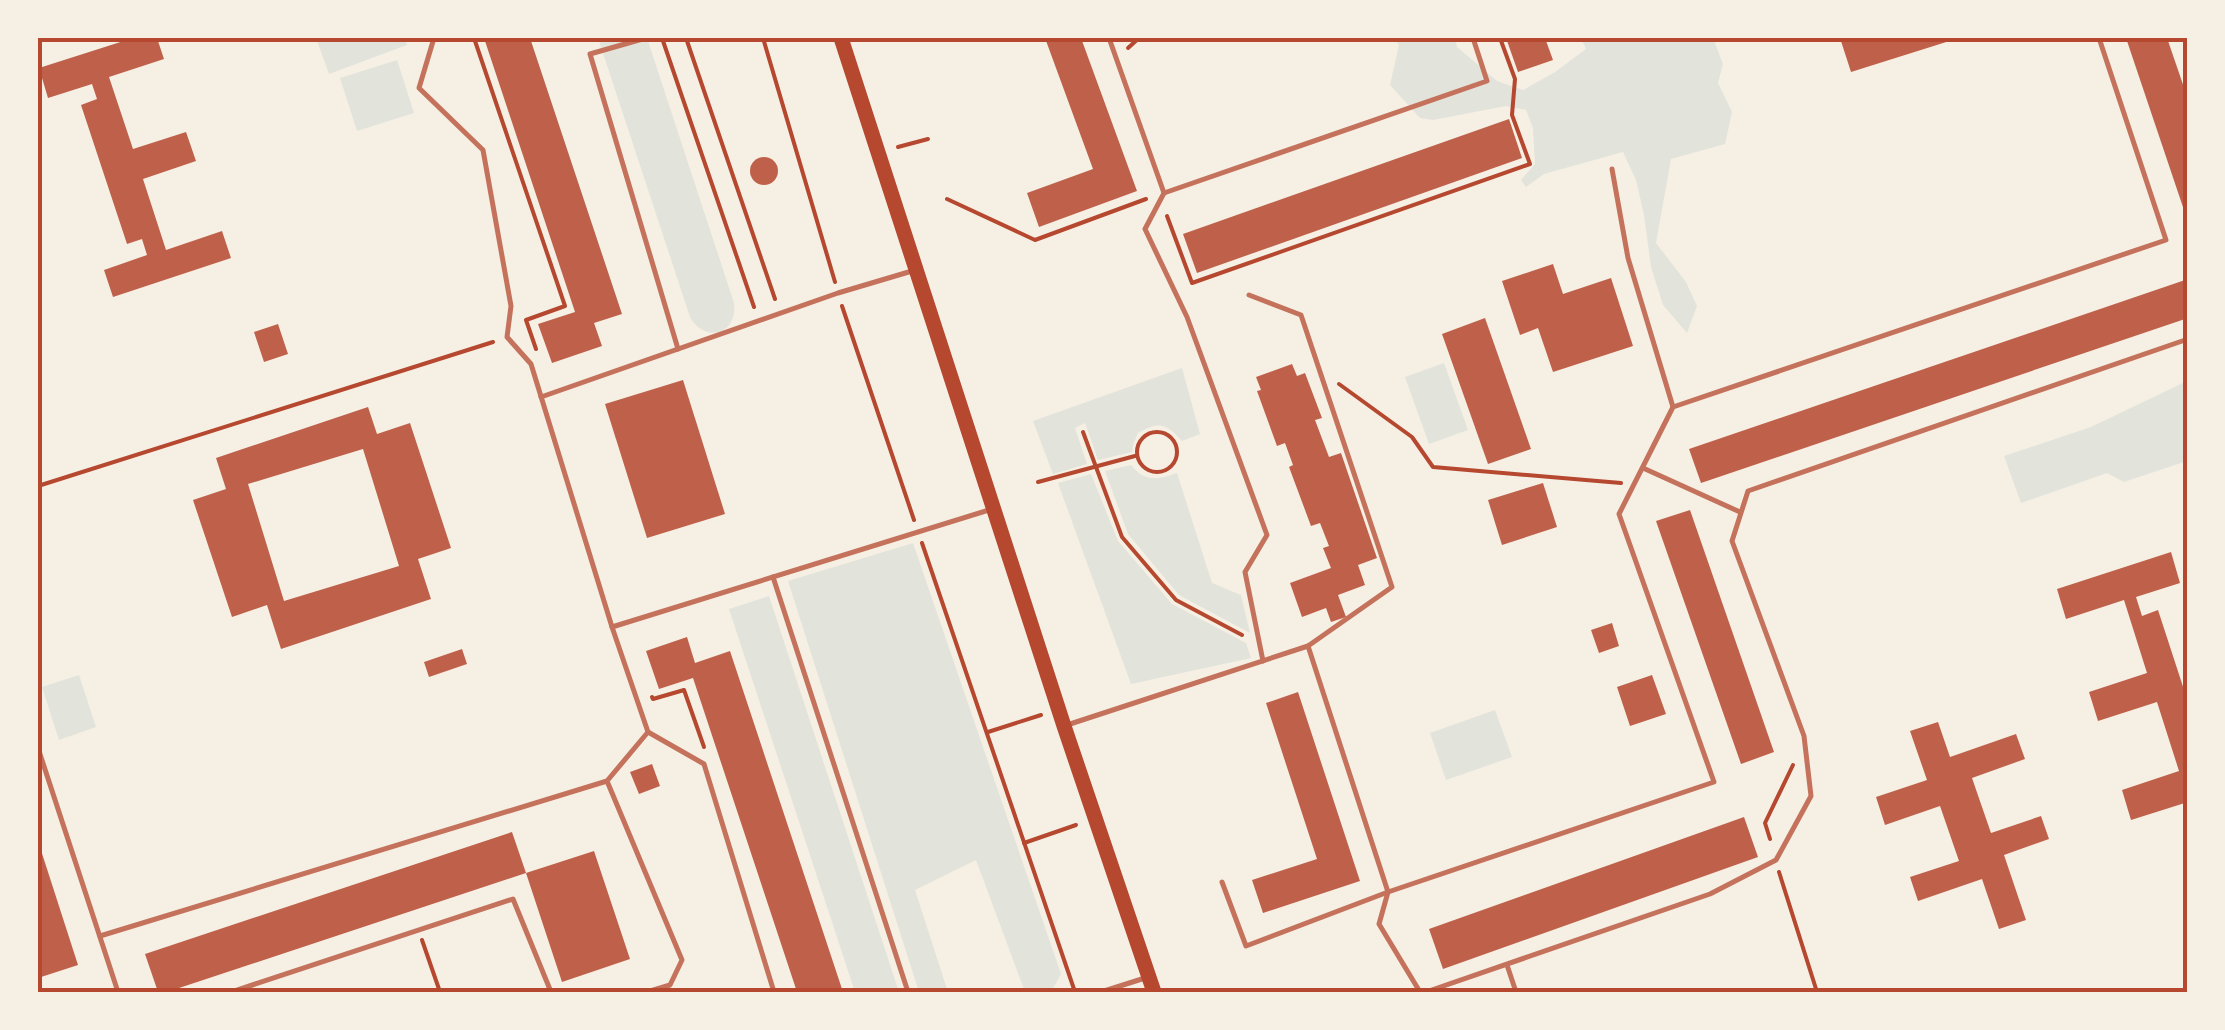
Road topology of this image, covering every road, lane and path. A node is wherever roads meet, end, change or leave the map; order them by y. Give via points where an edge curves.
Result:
1 (434, 38) edge
2 (474, 38) edge
3 (646, 38) edge
4 (662, 38) edge
5 (686, 38) edge
6 (763, 38) edge
7 (841, 38) edge
8 (1109, 38) edge
9 (1472, 38) edge
10 (1500, 38) edge
11 (2099, 38) edge
12 (1612, 168) dead end
13 (1164, 192) junction
14 (947, 198) dead end
15 (1158, 204) junction
16 (916, 270) junction
17 (838, 293) junction
18 (1250, 294) dead end
19 (780, 313) junction
20 (759, 321) junction
21 (507, 337) junction
22 (2188, 339) edge
23 (678, 349) junction
24 (539, 357) dead end
25 (1319, 370) junction
26 (541, 397) junction
27 (1673, 407) junction
28 (1082, 432) dead end
29 (1136, 455) junction
30 (1094, 467) junction
31 (1643, 468) junction
32 (1038, 482) dead end
33 (1634, 484) junction
34 (38, 486) edge
35 (995, 508) junction
36 (1741, 512) junction
37 (918, 532) junction
38 (773, 577) junction
39 (612, 627) junction
40 (1260, 644) junction
41 (1308, 646) junction
42 (1263, 661) junction
43 (1050, 712) dead end
44 (1064, 726) junction
45 (648, 732) junction
46 (986, 732) junction
47 (38, 748) edge
48 (1795, 760) dead end
49 (607, 782) junction
50 (1086, 822) dead end
51 (1024, 843) junction
52 (1776, 860) junction
53 (1222, 882) dead end
54 (1388, 892) junction
55 (419, 930) junction
56 (100, 936) junction
57 (1506, 965) junction
58 (1151, 984) edge
59 (118, 992) edge
60 (232, 992) edge
61 (440, 992) edge
62 (551, 992) edge
63 (647, 992) edge
64 (774, 992) edge
65 (908, 992) edge
66 (1074, 992) edge
67 (1101, 992) edge
68 (1423, 992) edge
69 (1516, 992) edge
70 (1817, 992) edge

1 - 21 lane via 419,88 483,150 511,306
2 - 24 path via 565,306 526,320
3 - 23 lane via 590,54
4 - 20 path
5 - 19 path
6 - 17 path
7 - 16 main road
8 - 13 lane
9 - 13 lane via 1487,81
10 - 15 path via 1515,79 1512,115 1530,164 1192,284
11 - 27 lane via 2166,240
12 - 27 lane via 1628,258
13 - 15 lane
14 - 15 path via 1035,240 1151,197
15 - 40 lane via 1145,229 1186,317 1267,535 1245,572
16 - 17 lane
16 - 35 main road
17 - 19 lane
17 - 37 path
18 - 25 lane via 1301,315
19 - 20 lane
20 - 23 lane
21 - 26 lane via 531,364
21 - 34 path
22 - 36 lane via 1748,491
23 - 26 lane
25 - 33 path via 1412,437 1432,467
25 - 41 lane via 1392,587
26 - 39 lane
27 - 31 lane
28 - 30 path
29 - 29 path via 1141,438 1158,431 1177,448 1165,471 1147,470
29 - 30 path
30 - 32 path
30 - 40 path via 1122,536 1176,600
31 - 33 lane
31 - 36 lane
33 - 54 lane via 1620,514 1714,782
35 - 37 lane
35 - 44 main road
36 - 52 lane via 1732,541 1804,736 1810,796
37 - 38 lane
37 - 46 path
38 - 39 lane
38 - 65 lane
39 - 45 lane
40 - 42 lane
41 - 42 lane
41 - 54 lane
42 - 44 lane
43 - 46 path
44 - 58 main road
45 - 49 lane
45 - 64 lane via 704,764
46 - 51 path
47 - 56 lane
48 - 52 path via 1765,823
49 - 56 lane
49 - 63 lane via 682,960 670,985
50 - 51 path
51 - 66 path
52 - 57 lane via 1710,894
52 - 70 path
53 - 54 lane via 1246,946
54 - 68 lane via 1380,924
55 - 60 lane
55 - 61 path
55 - 62 lane via 514,899
56 - 59 lane
57 - 68 lane
57 - 69 lane
58 - 67 lane

